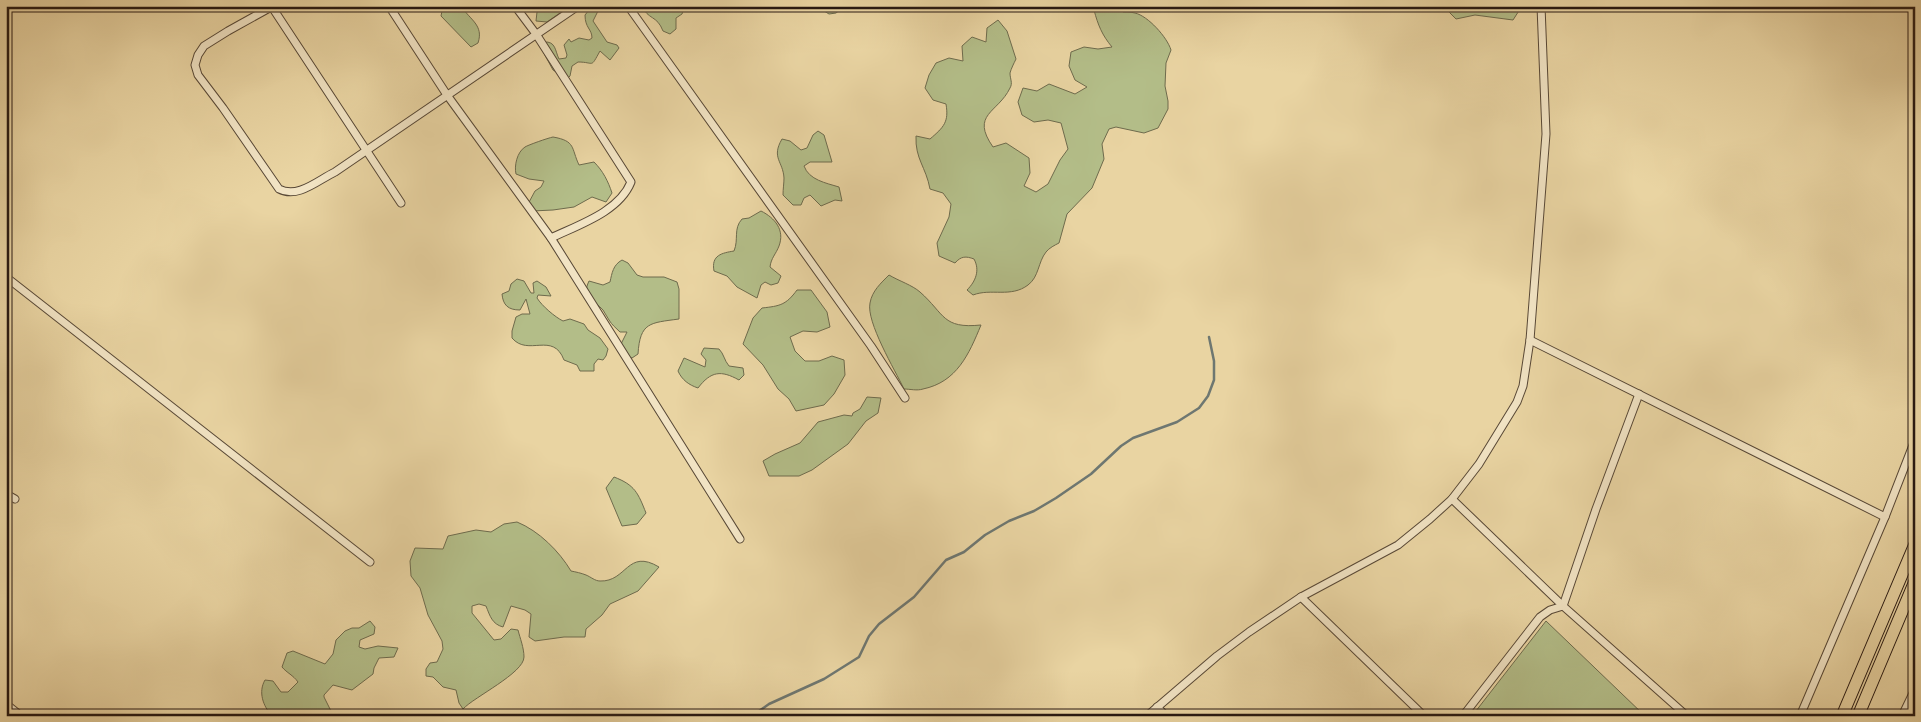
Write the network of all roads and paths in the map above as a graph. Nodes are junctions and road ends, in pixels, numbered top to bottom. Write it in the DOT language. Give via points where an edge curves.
graph roads {
  1 [pos="389,6"];
  2 [pos="515,6"];
  3 [pos="578,6"];
  4 [pos="628,6"];
  5 [pos="1541,6"];
  6 [pos="272,7"];
  7 [pos="536,34"];
  8 [pos="448,95"];
  9 [pos="366,150"];
  10 [pos="401,203"];
  11 [pos="551,238"];
  12 [pos="6,277"];
  13 [pos="1530,340"];
  14 [pos="1639,394"];
  15 [pos="904,398"];
  16 [pos="1915,440"];
  17 [pos="6,494"];
  18 [pos="15,499"];
  19 [pos="1452,499"];
  20 [pos="1885,517"];
  21 [pos="740,539"];
  22 [pos="1915,544"];
  23 [pos="370,562"];
  24 [pos="1915,580"];
  25 [pos="1301,597"];
  26 [pos="1563,606"];
  27 [pos="1915,689"];
  28 [pos="6,704"];
  29 [pos="1157,707"];
  30 [pos="21,716"];
  31 [pos="1148,716"];
  32 [pos="1166,716"];
  33 [pos="1424,716"];
  34 [pos="1463,716"];
  35 [pos="1687,716"];
  36 [pos="1800,716"];
  37 [pos="1842,716"];
  38 [pos="1858,716"];
  39 [pos="1902,716"];
  1 -- 8 [label="street"];
  2 -- 7 [label="street"];
  3 -- 7 [label="street"];
  4 -- 15 [label="street" via="871,346"];
  5 -- 13 [label="street" via="1546,134"];
  6 -- 9 [label="street"];
  6 -- 9 [label="street" via="204,46 198,55 198,75 284,192 297,192 335,172"];
  7 -- 8 [label="street"];
  7 -- 11 [label="street" via="631,182 627,192 600,213"];
  8 -- 9 [label="street"];
  8 -- 11 [label="street"];
  9 -- 10 [label="street"];
  11 -- 21 [label="street"];
  12 -- 23 [label="street"];
  13 -- 14 [label="street"];
  13 -- 19 [label="street" via="1525,377 1517,402 1479,464"];
  14 -- 20 [label="street"];
  14 -- 26 [label="street"];
  16 -- 20 [label="street"];
  17 -- 18 [label="street"];
  19 -- 25 [label="street" via="1398,545"];
  19 -- 26 [label="street"];
  20 -- 36 [label="street"];
  22 -- 37 [label="highway"];
  24 -- 38 [label="highway"];
  25 -- 29 [label="street" via="1217,656"];
  25 -- 33 [label="street"];
  26 -- 34 [label="street" via="1540,617"];
  26 -- 35 [label="street"];
  27 -- 39 [label="street"];
  28 -- 30 [label="street"];
  29 -- 31 [label="street"];
  29 -- 32 [label="street"];
}
